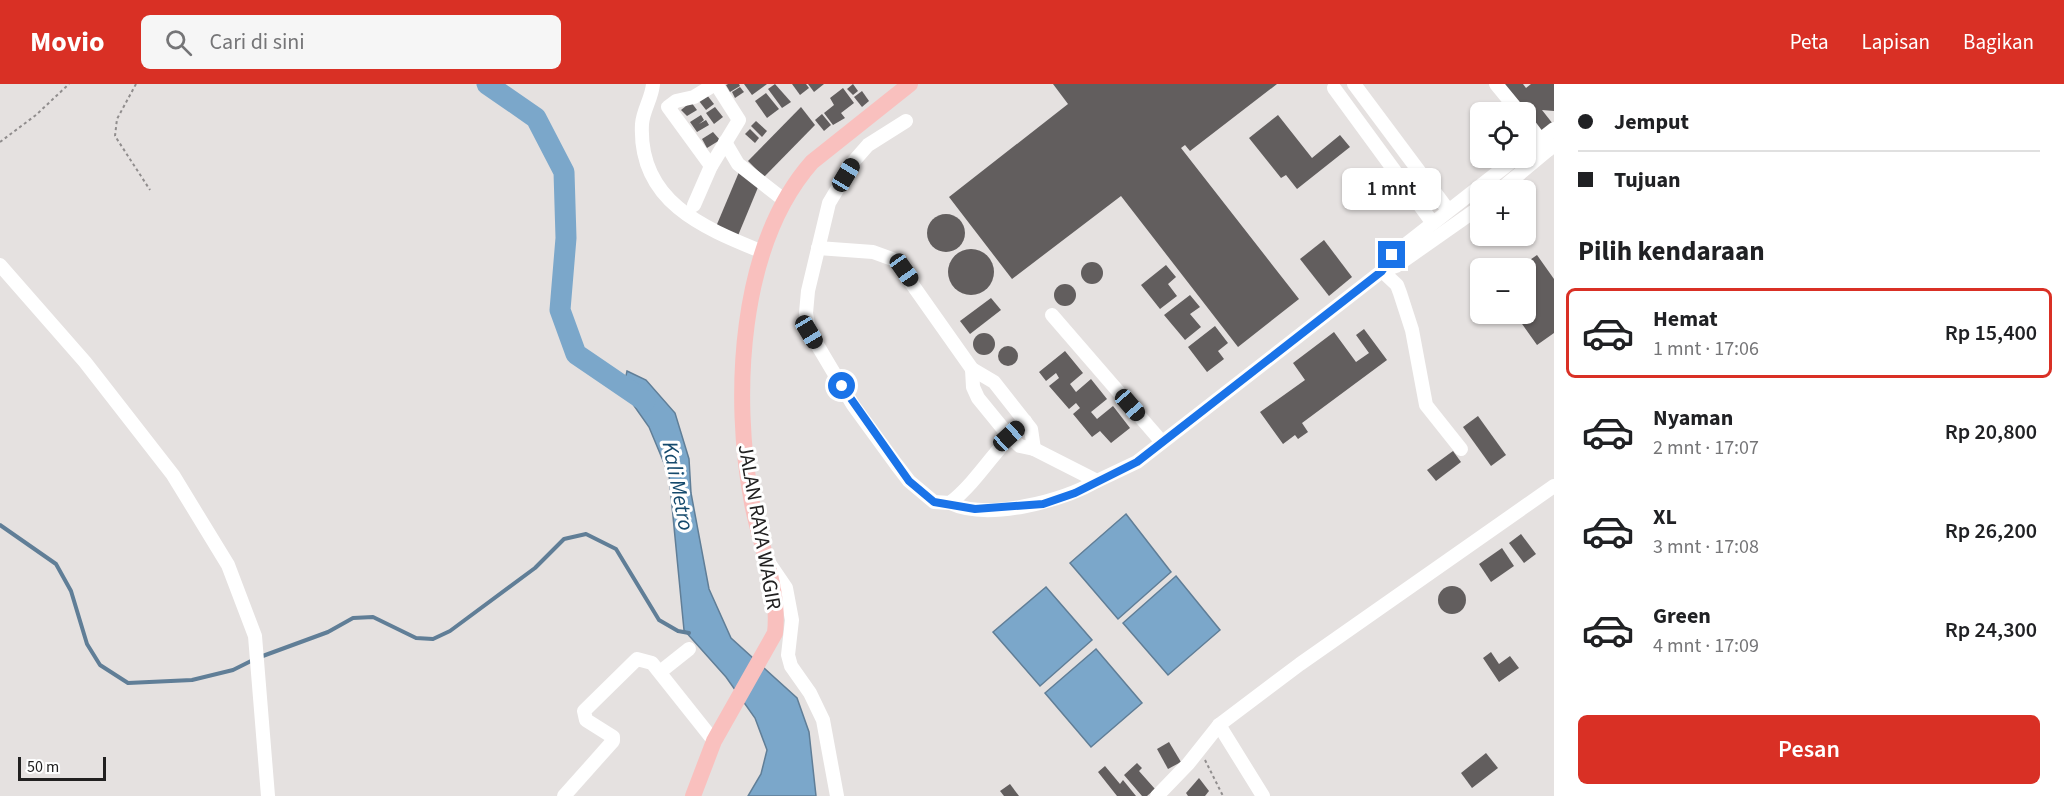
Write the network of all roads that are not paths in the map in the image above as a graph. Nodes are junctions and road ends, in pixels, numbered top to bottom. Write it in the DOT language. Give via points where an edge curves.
graph roads {
  1 [pos="653,84"];
  2 [pos="716,84"];
  3 [pos="910,84"];
  4 [pos="1354,84"];
  5 [pos="1496,84"];
  6 [pos="1334,88"];
  7 [pos="1511,102"];
  8 [pos="906,121"];
  9 [pos="1554,129"];
  10 [pos="1536,132"];
  11 [pos="725,142"];
  12 [pos="1547,145"];
  13 [pos="713,161"];
  14 [pos="738,164"];
  15 [pos="1503,168"];
  16 [pos="1510,180"];
  17 [pos="784,200"];
  18 [pos="694,205"];
  19 [pos="1448,210"];
  20 [pos="1470,214"];
  21 [pos="1432,222"];
  22 [pos="818,248"];
  23 [pos="763,252"];
  24 [pos="0,264"];
  25 [pos="1382,271"];
  26 [pos="1052,315"];
  27 [pos="972,369"];
  28 [pos="1025,421"];
  29 [pos="1009,436"];
  30 [pos="1161,441"];
  31 [pos="1034,448"];
  32 [pos="1461,449"];
  33 [pos="1097,481"];
  34 [pos="1554,486"];
  35 [pos="950,503"];
  36 [pos="765,556"];
  37 [pos="689,649"];
  38 [pos="660,672"];
  39 [pos="1219,725"];
  40 [pos="714,741"];
  41 [pos="268,796"];
  42 [pos="564,796"];
  43 [pos="693,796"];
  44 [pos="837,796"];
  45 [pos="1157,796"];
  46 [pos="1263,796"];
  1 -- 23 [label="street" via="642,124 650,168 658,184 691,219"];
  2 -- 11 [label="street" via="739,120"];
  2 -- 13 [label="street" via="668,107"];
  3 -- 17 [label="main road, JALAN RAYA WAGIR" via="812,162"];
  4 -- 19 [label="street"];
  5 -- 7 [label="street"];
  6 -- 21 [label="street"];
  8 -- 22 [label="street" via="868,145 854,161 829,203"];
  9 -- 12 [label="street"];
  10 -- 12 [label="street"];
  11 -- 13 [label="street"];
  11 -- 14 [label="street"];
  12 -- 16 [label="street"];
  13 -- 14 [label="street"];
  13 -- 18 [label="street"];
  14 -- 17 [label="street"];
  15 -- 19 [label="street"];
  17 -- 23 [label="main road, JALAN RAYA WAGIR"];
  19 -- 21 [label="street"];
  20 -- 25 [label="street" via="1396,266"];
  21 -- 25 [label="street" via="1392,255"];
  22 -- 27 [label="street" via="883,254 895,260"];
  22 -- 35 [label="street" via="808,291 809,332 853,405 909,481 934,502"];
  23 -- 36 [label="main road, JALAN RAYA WAGIR" via="745,340 744,438 752,504"];
  24 -- 41 [label="street" via="85,362 173,475 228,565 255,636"];
  25 -- 30 [label="street"];
  25 -- 32 [label="street" via="1400,293 1426,405"];
  26 -- 30 [label="street"];
  27 -- 28 [label="street" via="994,382"];
  27 -- 29 [label="street" via="978,398"];
  28 -- 29 [label="street"];
  28 -- 31 [label="street" via="1031,429"];
  29 -- 31 [label="street" via="1020,446"];
  29 -- 35 [label="street" via="964,492"];
  30 -- 33 [label="street" via="1137,462"];
  31 -- 33 [label="street"];
  33 -- 35 [label="street" via="1043,504 975,509"];
  34 -- 39 [label="street"];
  36 -- 40 [label="main road, JALAN RAYA WAGIR" via="777,614 776,633"];
  36 -- 44 [label="street" via="786,588 792,620 788,655 823,720"];
  37 -- 38 [label="street"];
  38 -- 40 [label="street"];
  38 -- 42 [label="street" via="646,660 637,659 586,708 586,720 613,736 614,741"];
  39 -- 45 [label="street"];
  39 -- 46 [label="street"];
  40 -- 43 [label="main road, JALAN RAYA WAGIR"];
}
